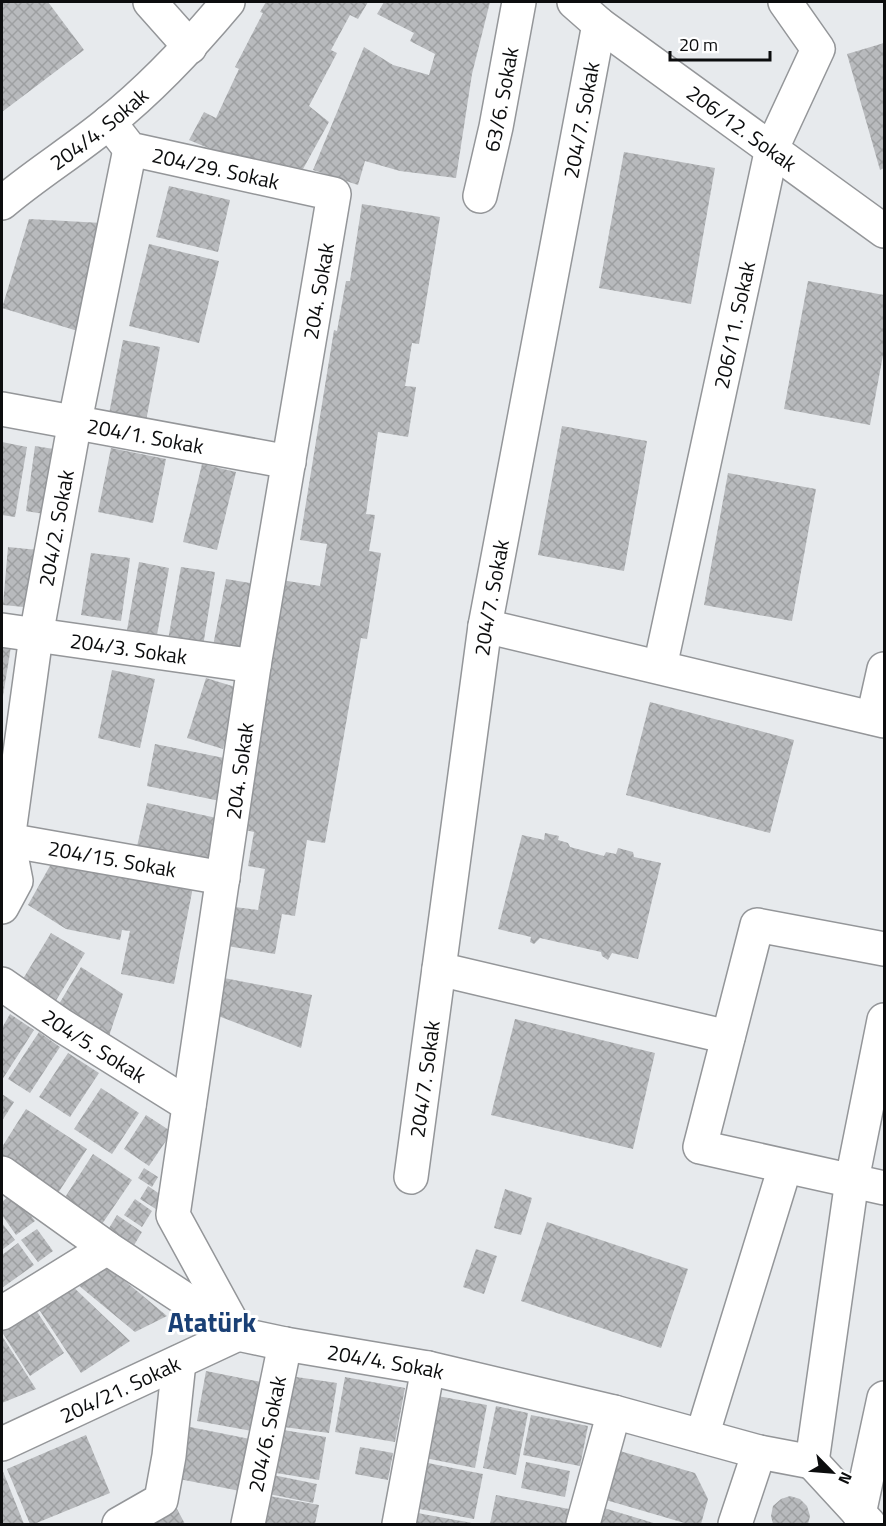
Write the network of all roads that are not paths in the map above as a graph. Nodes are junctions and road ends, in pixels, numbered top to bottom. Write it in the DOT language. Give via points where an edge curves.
graph roads {
  1 [pos="150,2"];
  2 [pos="228,2"];
  3 [pos="519,2"];
  4 [pos="574,2"];
  5 [pos="785,2"];
  6 [pos="599,24"];
  7 [pos="190,47"];
  8 [pos="109,122"];
  9 [pos="772,148"];
  10 [pos="130,149"];
  11 [pos="334,194"];
  12 [pos="480,196"];
  13 [pos="2,203"];
  14 [pos="885,231"];
  15 [pos="2,409"];
  16 [pos="75,422"];
  17 [pos="289,462"];
  18 [pos="485,626"];
  19 [pos="2,630"];
  20 [pos="36,636"];
  21 [pos="254,666"];
  22 [pos="660,667"];
  23 [pos="885,669"];
  24 [pos="879,719"];
  25 [pos="5,839"];
  26 [pos="223,878"];
  27 [pos="2,907"];
  28 [pos="885,949"];
  29 [pos="439,969"];
  30 [pos="2,984"];
  31 [pos="885,1020"];
  32 [pos="728,1037"];
  33 [pos="189,1105"];
  34 [pos="785,1167"];
  35 [pos="2,1173"];
  36 [pos="411,1177"];
  37 [pos="852,1180"];
  38 [pos="885,1188"];
  39 [pos="107,1248"];
  40 [pos="2,1313"];
  41 [pos="238,1334"];
  42 [pos="285,1344"];
  43 [pos="179,1362"];
  44 [pos="428,1368"];
  45 [pos="885,1398"];
  46 [pos="615,1413"];
  47 [pos="702,1436"];
  48 [pos="2,1444"];
  49 [pos="759,1452"];
  50 [pos="812,1462"];
  51 [pos="864,1519"];
  52 [pos="119,1524"];
  53 [pos="248,1524"];
  54 [pos="399,1524"];
  55 [pos="583,1524"];
  56 [pos="735,1524"];
  1 -- 7 [label="street"];
  2 -- 7 [label="street, 204/4. Sokak"];
  3 -- 12 [label="street, 63/6. Sokak"];
  4 -- 6 [label="street, 206/12. Sokak"];
  5 -- 9 [label="street, 206/11. Sokak" via="818,49"];
  6 -- 9 [label="street, 206/12. Sokak"];
  6 -- 18 [label="street, 204/7. Sokak"];
  7 -- 8 [label="street, 204/4. Sokak"];
  8 -- 10 [label="street, 204/29. Sokak"];
  8 -- 13 [label="street, 204/4. Sokak"];
  9 -- 14 [label="street, 206/12. Sokak"];
  9 -- 22 [label="street, 206/11. Sokak"];
  10 -- 11 [label="street, 204/29. Sokak"];
  10 -- 16 [label="street, 204/2. Sokak"];
  11 -- 17 [label="street, 204. Sokak"];
  15 -- 16 [label="street, 204/1. Sokak"];
  16 -- 17 [label="street, 204/1. Sokak"];
  16 -- 20 [label="street, 204/2. Sokak"];
  17 -- 21 [label="street, 204. Sokak"];
  18 -- 22 [label="street"];
  18 -- 29 [label="street, 204/7. Sokak"];
  19 -- 20 [label="street, 204/3. Sokak"];
  20 -- 21 [label="street, 204/3. Sokak"];
  20 -- 25 [label="street, 204/2. Sokak"];
  21 -- 26 [label="street, 204. Sokak"];
  22 -- 24 [label="street"];
  23 -- 24 [label="street"];
  25 -- 26 [label="street, 204/15. Sokak"];
  25 -- 27 [label="street, 204/2. Sokak" via="15,881"];
  26 -- 33 [label="street, 204. Sokak"];
  28 -- 32 [label="street" via="757,925"];
  29 -- 32 [label="street"];
  29 -- 36 [label="street, 204/7. Sokak"];
  30 -- 33 [label="street, 204/5. Sokak"];
  31 -- 37 [label="street"];
  32 -- 34 [label="street" via="700,1147"];
  33 -- 41 [label="street, 204. Sokak" via="172,1215"];
  34 -- 37 [label="street"];
  34 -- 47 [label="street"];
  35 -- 39 [label="street, 204/4. Sokak"];
  37 -- 38 [label="street"];
  37 -- 50 [label="street"];
  39 -- 40 [label="street"];
  39 -- 41 [label="street, 204/4. Sokak"];
  41 -- 42 [label="street, 204/4. Sokak"];
  41 -- 43 [label="street, 204/21. Sokak"];
  42 -- 44 [label="street, 204/4. Sokak"];
  42 -- 53 [label="street, 204/6. Sokak"];
  43 -- 48 [label="street, 204/21. Sokak"];
  43 -- 52 [label="street" via="161,1500"];
  44 -- 46 [label="street, 204/4. Sokak"];
  44 -- 54 [label="street"];
  45 -- 51 [label="street"];
  46 -- 47 [label="street, 204/4. Sokak"];
  46 -- 55 [label="street"];
  47 -- 49 [label="street, 204/4. Sokak"];
  49 -- 50 [label="street, 204/4. Sokak"];
  49 -- 56 [label="street"];
  50 -- 51 [label="street"];
}
